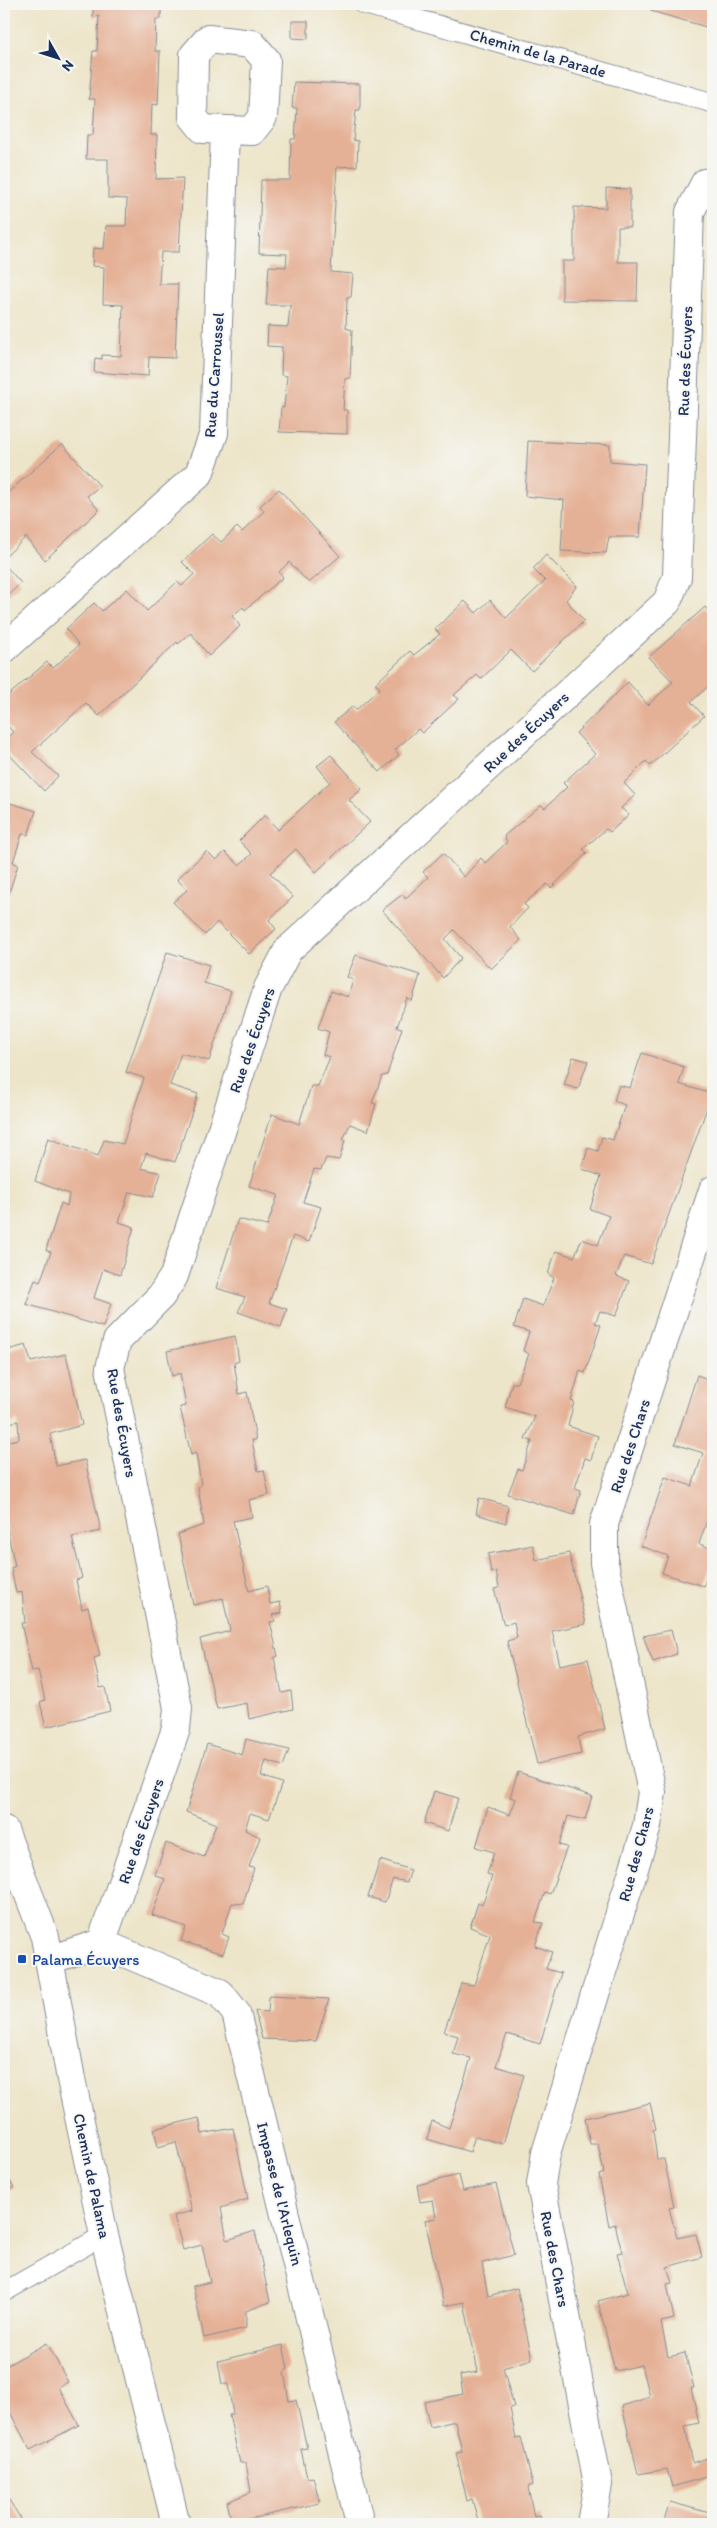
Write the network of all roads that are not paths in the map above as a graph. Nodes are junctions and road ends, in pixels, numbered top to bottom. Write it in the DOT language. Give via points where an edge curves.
graph roads {
  1 [pos="363,4"];
  2 [pos="713,103"];
  3 [pos="225,131"];
  4 [pos="713,182"];
  5 [pos="4,649"];
  6 [pos="713,1190"];
  7 [pos="4,1830"];
  8 [pos="102,1943"];
  9 [pos="49,1960"];
  10 [pos="104,2235"];
  11 [pos="4,2292"];
  12 [pos="176,2524"];
  13 [pos="360,2524"];
  14 [pos="592,2524"];
  1 -- 2 [label="lane, Chemin de la Parade"];
  3 -- 5 [label="street, Rue du Carroussel" via="214,433 199,474"];
  4 -- 8 [label="street, Rue des Écuyers" via="706,183 690,212 677,577 667,602 288,950 268,988 174,1276 162,1296 117,1341 110,1368 178,1708 176,1729"];
  6 -- 14 [label="street, Rue des Chars" via="604,1524 604,1564 652,1792 647,1826 546,2153 541,2184 598,2484"];
  7 -- 9 [label="street, Chemin de Palama" via="45,1937"];
  8 -- 9 [label="street"];
  8 -- 13 [label="street, Impasse de l'Arlequin" via="220,1993 236,2013"];
  9 -- 10 [label="street, Chemin de Palama"];
  10 -- 11 [label="lane"];
  10 -- 12 [label="street, Chemin de Palama"];
}
